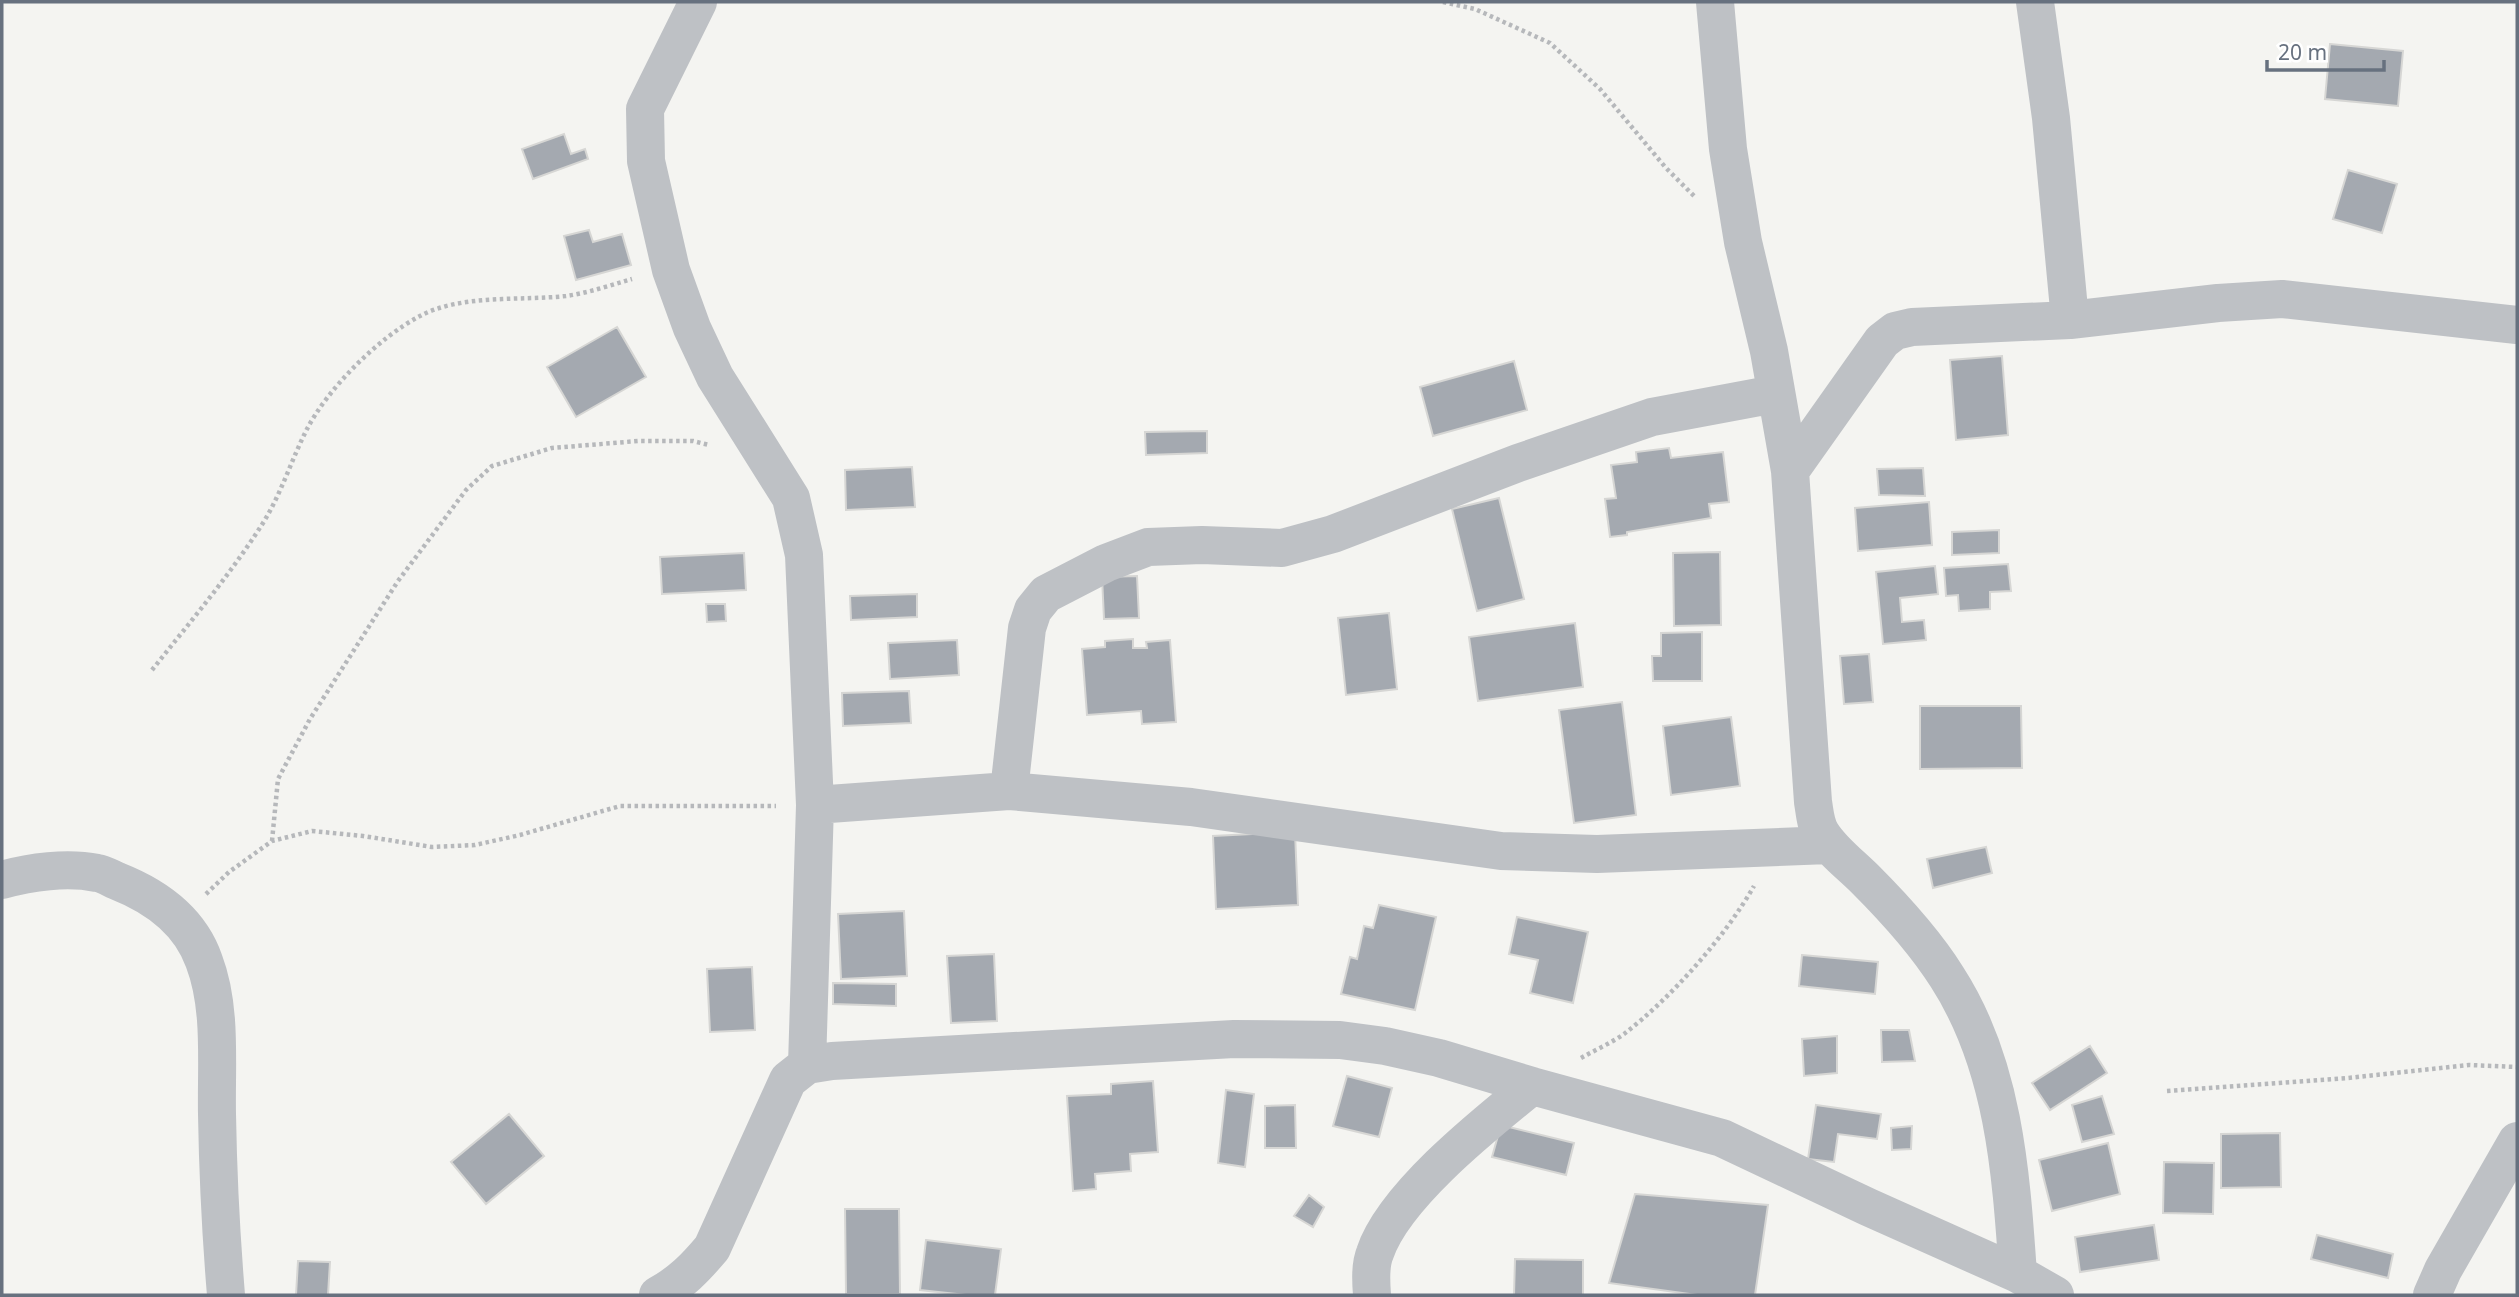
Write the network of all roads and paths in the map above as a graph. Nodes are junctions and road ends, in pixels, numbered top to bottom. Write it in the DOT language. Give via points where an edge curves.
graph roads {
  1 [pos="698,2"];
  2 [pos="1443,2"];
  3 [pos="1715,2"];
  4 [pos="2035,2"];
  5 [pos="1695,196"];
  6 [pos="671,270"];
  7 [pos="2070,320"];
  8 [pos="2517,325"];
  9 [pos="1775,394"];
  10 [pos="765,455"];
  11 [pos="1790,471"];
  12 [pos="152,670"];
  13 [pos="1009,791"];
  14 [pos="815,806"];
  15 [pos="272,841"];
  16 [pos="1829,845"];
  17 [pos="1775,849"];
  18 [pos="2,880"];
  19 [pos="179,921"];
  20 [pos="807,1065"];
  21 [pos="2517,1067"];
  22 [pos="1532,1086"];
  23 [pos="2166,1091"];
  24 [pos="2517,1141"];
  25 [pos="2042,1289"];
  26 [pos="226,1295"];
  27 [pos="659,1295"];
  28 [pos="1372,1295"];
  29 [pos="2432,1295"];
  1 -- 6 [label="street" via="645,109 646,161"];
  2 -- 5 [label="path" via="1475,9 1550,43 1600,89 1665,168"];
  3 -- 9 [label="street" via="1728,149"];
  4 -- 7 [label="street"];
  6 -- 10 [label="street" via="715,377"];
  6 -- 12 [label="path" via="567,296 441,308 420,316 370,352 338,383 307,429 266,518 246,549"];
  7 -- 8 [label="street" via="2282,299"];
  7 -- 11 [label="street" via="1895,331 1882,341"];
  9 -- 11 [label="street"];
  9 -- 13 [label="street" via="1652,417 1333,534 1282,548 1148,547 1046,594 1033,610 1027,628"];
  10 -- 14 [label="street" via="791,498 804,555"];
  10 -- 15 [label="path" via="693,442 638,441 552,448 492,466 466,490 398,581 310,719 278,779"];
  11 -- 16 [label="street" via="1813,802 1817,825"];
  13 -- 14 [label="street"];
  13 -- 17 [label="street" via="1191,807 1501,851 1584,854"];
  14 -- 15 [label="path" via="620,806 475,845 432,847 313,831"];
  14 -- 20 [label="street"];
  15 -- 19 [label="path" via="229,872"];
  16 -- 17 [label="street"];
  16 -- 25 [label="street" via="1926,948 1971,1022 1989,1064 2012,1197"];
  17 -- 22 [label="path" via="1749,893 1676,987 1623,1035"];
  18 -- 19 [label="street" via="66,871 98,873 138,889"];
  19 -- 26 [label="street" via="205,961 212,990"];
  20 -- 22 [label="street" via="1295,1038 1385,1046"];
  20 -- 27 [label="street" via="789,1080 712,1248 695,1270"];
  21 -- 23 [label="path" via="2469,1065"];
  22 -- 25 [label="street" via="1722,1138"];
  22 -- 28 [label="street" via="1470,1136 1385,1230 1374,1255"];
  24 -- 29 [label="street"];
}
